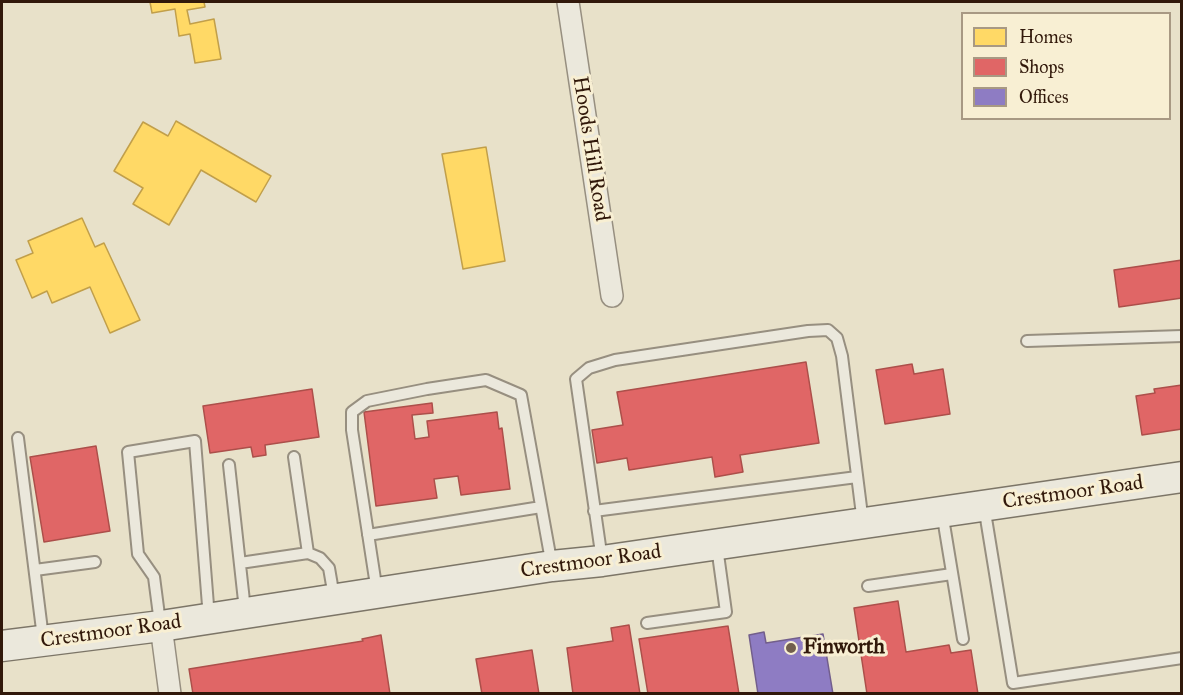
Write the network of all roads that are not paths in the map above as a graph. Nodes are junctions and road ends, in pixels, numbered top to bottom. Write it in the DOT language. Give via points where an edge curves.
graph roads {
  1 [pos="568,2"];
  2 [pos="612,296"];
  3 [pos="1182,336"];
  4 [pos="1027,340"];
  5 [pos="18,438"];
  6 [pos="294,457"];
  7 [pos="229,465"];
  8 [pos="857,477"];
  9 [pos="1182,477"];
  10 [pos="984,506"];
  11 [pos="541,507"];
  12 [pos="594,511"];
  13 [pos="942,512"];
  14 [pos="863,523"];
  15 [pos="368,535"];
  16 [pos="716,544"];
  17 [pos="308,553"];
  18 [pos="602,561"];
  19 [pos="95,562"];
  20 [pos="240,563"];
  21 [pos="552,566"];
  22 [pos="35,570"];
  23 [pos="952,574"];
  24 [pos="868,586"];
  25 [pos="377,594"];
  26 [pos="334,600"];
  27 [pos="245,613"];
  28 [pos="209,619"];
  29 [pos="647,623"];
  30 [pos="161,626"];
  31 [pos="963,639"];
  32 [pos="44,641"];
  33 [pos="2,645"];
  34 [pos="1182,658"];
  35 [pos="170,693"];
  1 -- 2 [label="street, Hoods Hill Road"];
  3 -- 4 [label="lane"];
  5 -- 22 [label="lane"];
  6 -- 17 [label="lane"];
  7 -- 20 [label="lane"];
  8 -- 12 [label="lane"];
  8 -- 12 [label="lane" via="837,338 828,330 808,331 615,360 582,373 576,379"];
  8 -- 14 [label="lane"];
  9 -- 10 [label="street, Crestmoor Road"];
  10 -- 13 [label="street, Crestmoor Road"];
  10 -- 34 [label="lane" via="1013,683"];
  11 -- 15 [label="lane"];
  11 -- 15 [label="lane" via="521,395 486,380 427,388 367,401 352,412"];
  11 -- 21 [label="lane"];
  12 -- 18 [label="lane"];
  13 -- 14 [label="street, Crestmoor Road"];
  13 -- 23 [label="lane"];
  14 -- 16 [label="street, Crestmoor Road"];
  15 -- 25 [label="lane"];
  16 -- 18 [label="street, Crestmoor Road"];
  16 -- 29 [label="lane" via="726,612"];
  17 -- 20 [label="lane"];
  17 -- 26 [label="lane" via="329,568"];
  18 -- 21 [label="street, Crestmoor Road"];
  19 -- 22 [label="lane"];
  20 -- 27 [label="lane"];
  21 -- 25 [label="street, Crestmoor Road"];
  22 -- 32 [label="lane"];
  23 -- 24 [label="lane"];
  23 -- 31 [label="lane"];
  25 -- 26 [label="street, Crestmoor Road"];
  26 -- 27 [label="street, Crestmoor Road"];
  27 -- 28 [label="street, Crestmoor Road"];
  28 -- 30 [label="street, Crestmoor Road"];
  28 -- 30 [label="lane" via="195,441 128,452 138,554 154,578"];
  30 -- 32 [label="street, Crestmoor Road"];
  30 -- 35 [label="street"];
  32 -- 33 [label="street, Crestmoor Road"];
}
